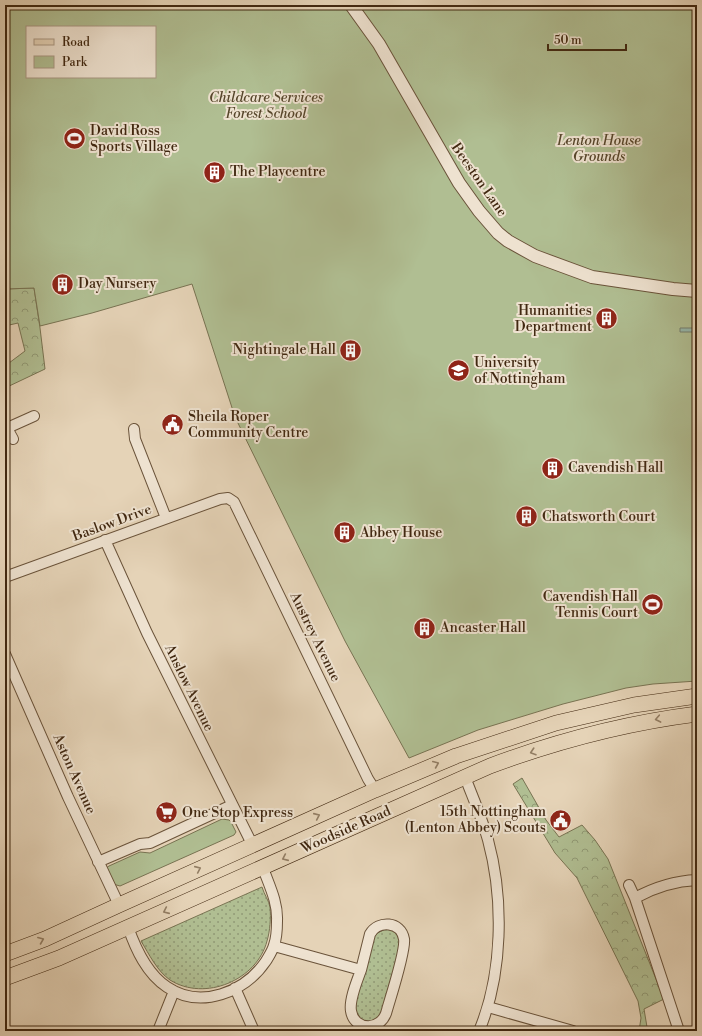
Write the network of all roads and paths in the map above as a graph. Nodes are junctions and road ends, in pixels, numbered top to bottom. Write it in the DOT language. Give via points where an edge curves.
graph roads {
  1 [pos="351,5"];
  2 [pos="697,291"];
  3 [pos="34,416"];
  4 [pos="6,429"];
  5 [pos="134,429"];
  6 [pos="13,439"];
  7 [pos="228,498"];
  8 [pos="166,518"];
  9 [pos="105,540"];
  10 [pos="5,577"];
  11 [pos="5,654"];
  12 [pos="697,696"];
  13 [pos="697,714"];
  14 [pos="456,756"];
  15 [pos="465,777"];
  16 [pos="375,790"];
  17 [pos="232,805"];
  18 [pos="252,846"];
  19 [pos="98,862"];
  20 [pos="263,868"];
  21 [pos="697,880"];
  22 [pos="629,885"];
  23 [pos="635,898"];
  24 [pos="118,905"];
  25 [pos="128,927"];
  26 [pos="274,946"];
  27 [pos="5,954"];
  28 [pos="361,970"];
  29 [pos="5,978"];
  30 [pos="235,988"];
  31 [pos="174,991"];
  32 [pos="488,1007"];
  33 [pos="158,1031"];
  34 [pos="254,1031"];
  35 [pos="480,1031"];
  36 [pos="573,1031"];
  37 [pos="680,1031"];
  1 -- 2 [label="street, Beeston Lane" via="379,44 456,178 498,233 535,256 592,277 673,290"];
  3 -- 4 [label="street"];
  4 -- 6 [label="street"];
  5 -- 8 [label="street" via="135,439"];
  7 -- 8 [label="street, Baslow Drive"];
  7 -- 16 [label="street, Austrey Avenue" via="234,502"];
  8 -- 9 [label="street, Baslow Drive"];
  9 -- 10 [label="street, Baslow Drive"];
  9 -- 17 [label="street, Anslow Avenue" via="147,633"];
  11 -- 19 [label="street, Aston Avenue"];
  12 -- 14 [label="main road, Woodside Road" via="634,705 556,723"];
  13 -- 15 [label="main road, Woodside Road, one-way" via="665,718 562,742"];
  14 -- 15 [label="main road"];
  16 -- 14 [label="main road, Woodside Road, one-way"];
  15 -- 20 [label="main road, Woodside Road, one-way"];
  15 -- 32 [label="street" via="488,838 498,900 499,933"];
  18 -- 16 [label="main road, Woodside Road, one-way"];
  17 -- 18 [label="street, Anslow Avenue"];
  17 -- 19 [label="street" via="150,843 140,844"];
  18 -- 20 [label="main road"];
  24 -- 18 [label="main road, Woodside Road, one-way"];
  19 -- 24 [label="street, Aston Avenue"];
  20 -- 25 [label="main road, Woodside Road, one-way"];
  20 -- 26 [label="street" via="276,905 278,922"];
  21 -- 23 [label="street" via="668,884"];
  22 -- 23 [label="street"];
  23 -- 37 [label="street"];
  27 -- 24 [label="main road, Woodside Road, one-way"];
  25 -- 29 [label="main road, Woodside Road" via="59,958"];
  25 -- 31 [label="street" via="142,961 156,977"];
  26 -- 28 [label="street"];
  26 -- 30 [label="street" via="260,969"];
  28 -- 28 [label="street" via="372,930 382,924 397,927 402,933 404,945 386,1015 374,1026 359,1024 354,1020 350,1009"];
  30 -- 31 [label="street" via="220,995 201,998"];
  30 -- 34 [label="street"];
  31 -- 33 [label="street"];
  32 -- 35 [label="street"];
  32 -- 36 [label="street"];
}
